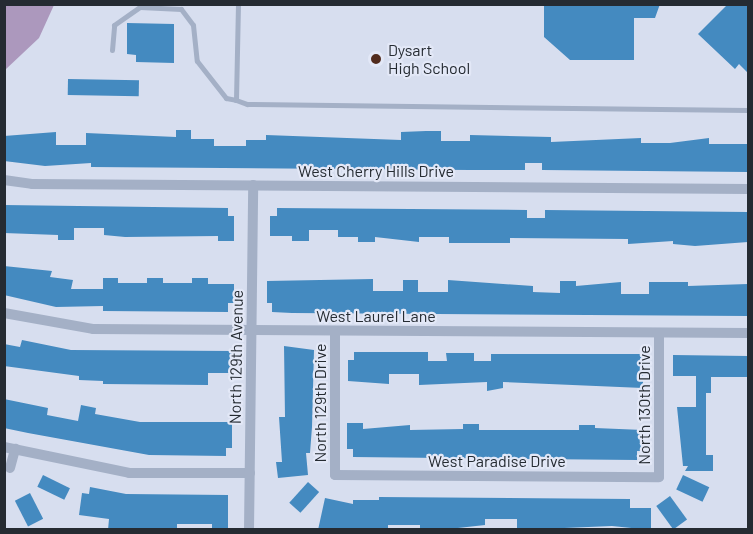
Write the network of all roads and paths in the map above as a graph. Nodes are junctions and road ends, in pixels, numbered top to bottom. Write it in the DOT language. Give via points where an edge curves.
graph roads {
  1 [pos="238,4"];
  2 [pos="112,50"];
  3 [pos="237,100"];
  4 [pos="748,110"];
  5 [pos="4,180"];
  6 [pos="253,185"];
  7 [pos="748,189"];
  8 [pos="4,313"];
  9 [pos="251,330"];
  10 [pos="335,330"];
  11 [pos="659,333"];
  12 [pos="748,333"];
  13 [pos="10,448"];
  14 [pos="10,468"];
  15 [pos="250,474"];
  16 [pos="334,475"];
  17 [pos="659,477"];
  18 [pos="249,530"];
  1 -- 3 [label="lane"];
  2 -- 3 [label="lane" via="114,25 140,7 181,9 193,25 197,61 226,98"];
  3 -- 4 [label="lane" via="247,104"];
  5 -- 6 [label="street, West Cherry Hills Drive" via="32,184"];
  6 -- 7 [label="street, West Cherry Hills Drive"];
  6 -- 9 [label="street, North 129th Avenue"];
  8 -- 9 [label="street, West Laurel Lane" via="73,328"];
  9 -- 10 [label="street, West Laurel Lane"];
  9 -- 15 [label="street, North 129th Avenue"];
  10 -- 11 [label="street, West Laurel Lane"];
  10 -- 16 [label="street, North 129th Drive"];
  11 -- 12 [label="street, West Laurel Lane"];
  11 -- 17 [label="street, North 130th Drive"];
  13 -- 14 [label="street"];
  13 -- 15 [label="street" via="129,473"];
  15 -- 18 [label="street, North 129th Avenue"];
  16 -- 17 [label="street, West Paradise Drive"];
}
